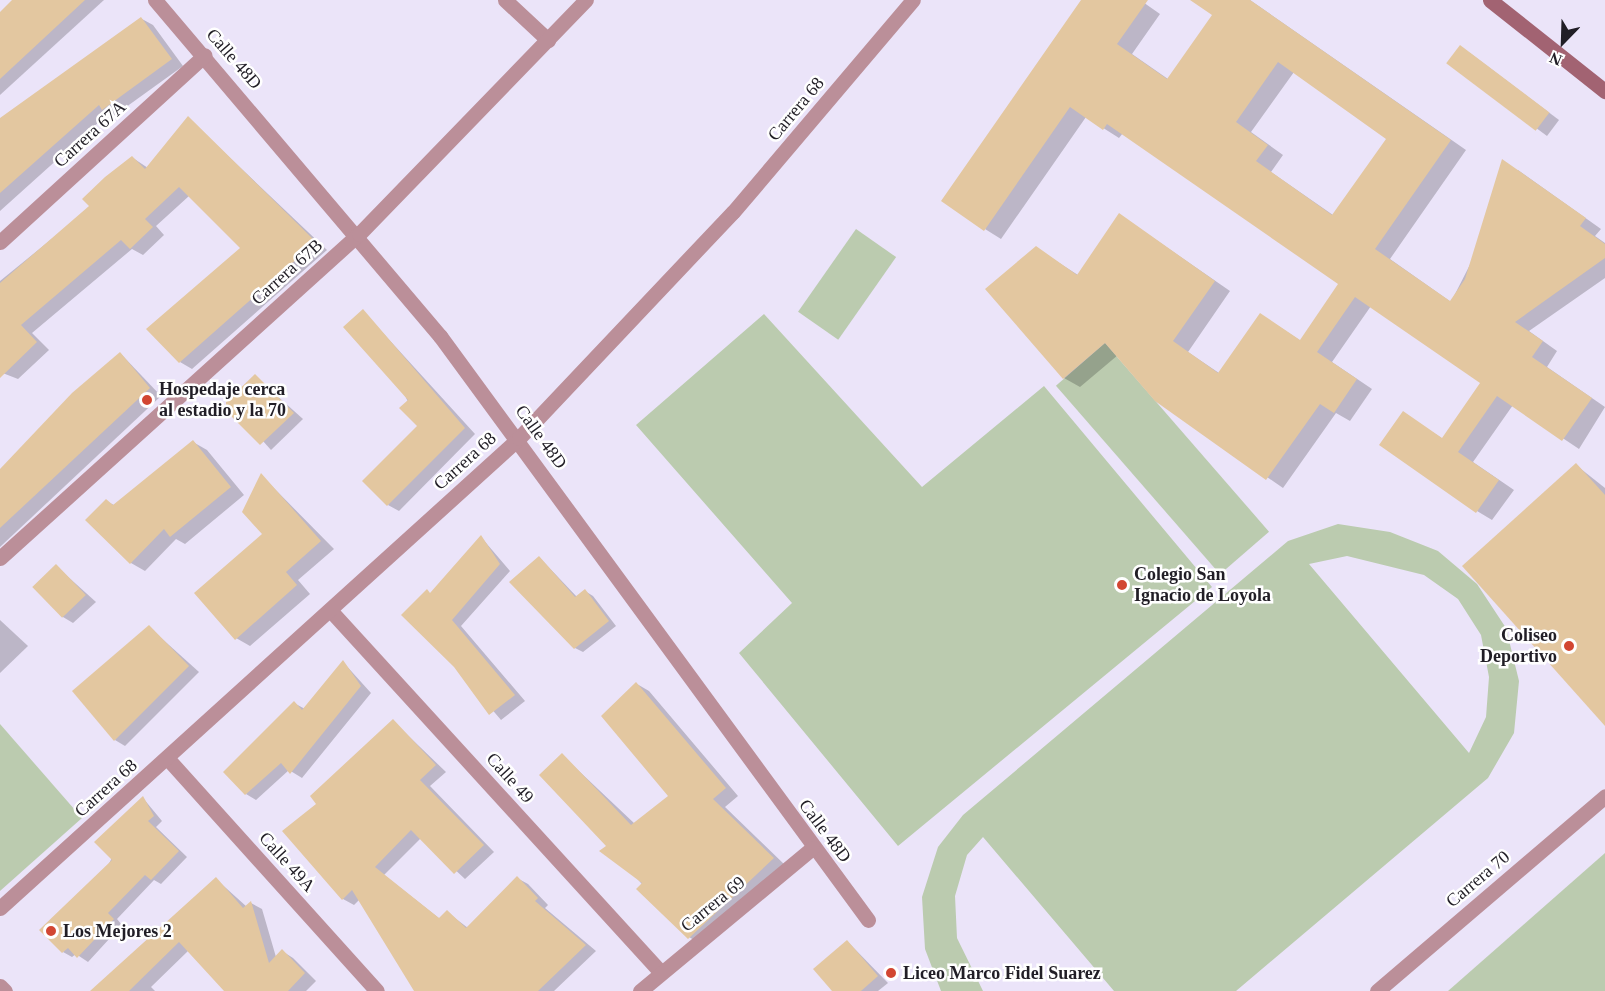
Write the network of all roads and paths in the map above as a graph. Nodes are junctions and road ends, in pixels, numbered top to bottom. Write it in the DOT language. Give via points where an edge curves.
graph roads {
  1 [pos="155,0"];
  2 [pos="505,0"];
  3 [pos="586,0"];
  4 [pos="913,0"];
  5 [pos="1490,0"];
  6 [pos="549,40"];
  7 [pos="205,55"];
  8 [pos="1605,91"];
  9 [pos="359,234"];
  10 [pos="0,242"];
  11 [pos="519,438"];
  12 [pos="0,558"];
  13 [pos="330,610"];
  14 [pos="168,759"];
  15 [pos="1605,796"];
  16 [pos="812,848"];
  17 [pos="0,908"];
  18 [pos="868,920"];
  19 [pos="660,971"];
  20 [pos="0,986"];
  21 [pos="4,991"];
  22 [pos="377,991"];
  23 [pos="640,991"];
  24 [pos="1377,991"];
  1 -- 7 [label="street, Calle 48D"];
  2 -- 6 [label="street"];
  3 -- 6 [label="street, Carrera 67B"];
  4 -- 11 [label="street, Carrera 68" via="733,212"];
  5 -- 8 [label="main road"];
  6 -- 9 [label="street, Carrera 67B"];
  7 -- 9 [label="street, Calle 48D"];
  7 -- 10 [label="street, Carrera 67A"];
  9 -- 11 [label="street, Calle 48D"];
  9 -- 12 [label="street, Carrera 67B"];
  11 -- 13 [label="street, Carrera 68"];
  11 -- 16 [label="street, Calle 48D"];
  13 -- 14 [label="street, Carrera 68"];
  13 -- 19 [label="street, Calle 49"];
  14 -- 17 [label="street, Carrera 68"];
  14 -- 22 [label="street, Calle 49A"];
  15 -- 24 [label="street, Carrera 70"];
  16 -- 18 [label="street, Calle 48D"];
  16 -- 19 [label="street, Carrera 69"];
  19 -- 23 [label="street, Carrera 69"];
  20 -- 21 [label="street"];
}
